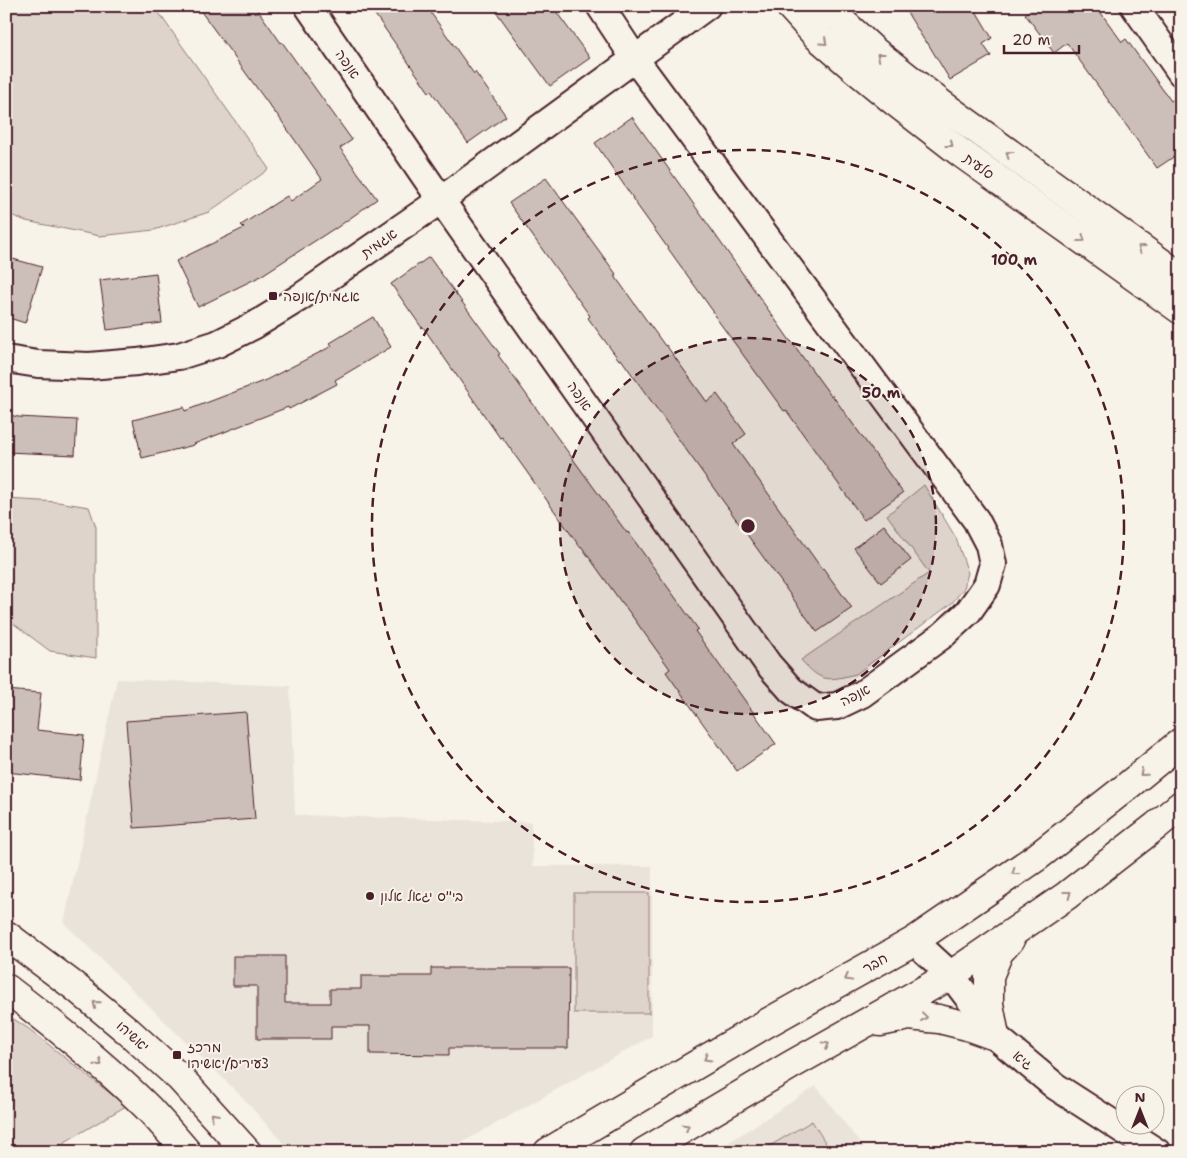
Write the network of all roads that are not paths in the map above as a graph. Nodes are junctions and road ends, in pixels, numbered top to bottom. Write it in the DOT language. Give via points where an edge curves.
graph roads {
  1 [pos="308,6"];
  2 [pos="600,6"];
  3 [pos="707,6"];
  4 [pos="790,6"];
  5 [pos="825,6"];
  6 [pos="1134,6"];
  7 [pos="635,59"];
  8 [pos="1181,73"];
  9 [pos="441,200"];
  10 [pos="1181,277"];
  11 [pos="1181,310"];
  12 [pos="6,359"];
  13 [pos="1181,742"];
  14 [pos="1181,805"];
  15 [pos="1024,925"];
  16 [pos="6,935"];
  17 [pos="914,941"];
  18 [pos="951,975"];
  19 [pos="6,988"];
  20 [pos="860,1027"];
  21 [pos="995,1036"];
  22 [pos="188,1152"];
  23 [pos="247,1152"];
  24 [pos="548,1152"];
  25 [pos="644,1152"];
  26 [pos="1157,1152"];
  1 -- 9 [label="street, אנפה"];
  2 -- 7 [label="street, אנפה"];
  3 -- 7 [label="street, אגמית"];
  4 -- 11 [label="street, סלעית, one-way" via="818,37 855,69 961,153"];
  10 -- 5 [label="street, סלעית, one-way" via="940,104"];
  6 -- 8 [label="street"];
  7 -- 9 [label="street, אגמית"];
  7 -- 9 [label="street, אנפה" via="976,520 989,545 993,564 987,585 968,612 943,635 862,694 838,706 816,708 791,690 768,664"];
  9 -- 12 [label="street, אגמית" via="299,298 255,326 217,344 178,356 89,366"];
  13 -- 17 [label="street, חבר, one-way" via="1037,857"];
  15 -- 14 [label="street, one-way"];
  15 -- 18 [label="street"];
  15 -- 21 [label="street" via="999,952 989,976 989,1004"];
  23 -- 16 [label="street, יאשיהו, one-way" via="180,1078 128,1030"];
  17 -- 18 [label="street, גיא"];
  17 -- 24 [label="street, חבר, one-way"];
  18 -- 20 [label="street"];
  18 -- 21 [label="street, גיא"];
  19 -- 22 [label="street, one-way" via="99,1063 149,1109"];
  20 -- 21 [label="street, one-way" via="909,1016 939,1019"];
  25 -- 20 [label="street, one-way"];
  21 -- 26 [label="street, גיא" via="1055,1086"];
}
